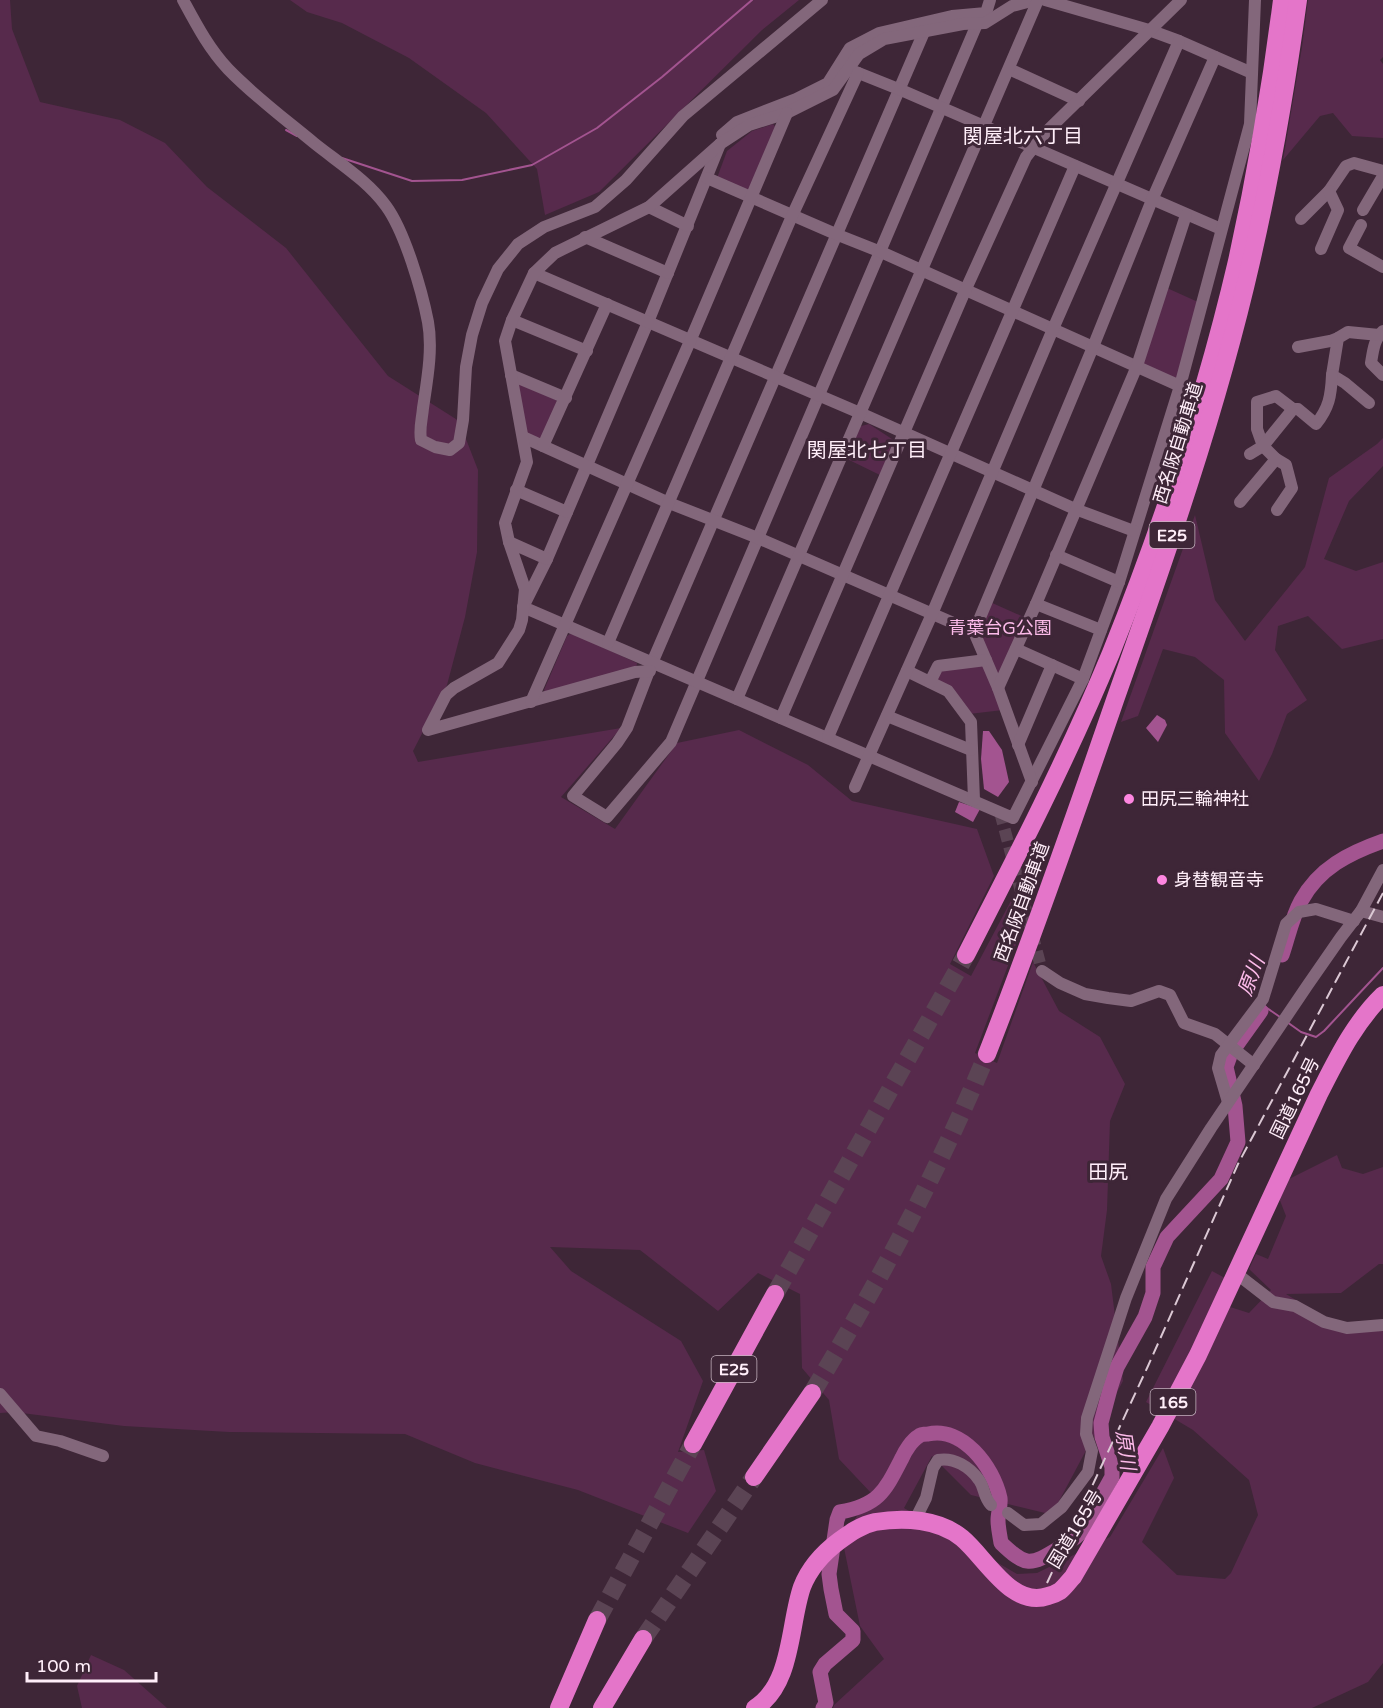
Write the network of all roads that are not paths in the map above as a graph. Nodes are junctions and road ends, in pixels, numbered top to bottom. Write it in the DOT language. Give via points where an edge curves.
graph roads {
  1 [pos="183,0"];
  2 [pos="822,0"];
  3 [pos="990,0"];
  4 [pos="1043,0"];
  5 [pos="1181,0"];
  6 [pos="1255,0"];
  7 [pos="1282,0"];
  8 [pos="1298,0"];
  9 [pos="977,24"];
  10 [pos="1149,30"];
  11 [pos="924,32"];
  12 [pos="1179,41"];
  13 [pos="1215,57"];
  14 [pos="1009,69"];
  15 [pos="852,71"];
  16 [pos="1252,73"];
  17 [pos="901,90"];
  18 [pos="1079,101"];
  19 [pos="942,108"];
  20 [pos="787,113"];
  21 [pos="984,127"];
  22 [pos="720,144"];
  23 [pos="1032,148"];
  24 [pos="687,165"];
  25 [pos="1075,166"];
  26 [pos="1383,171"];
  27 [pos="1383,176"];
  28 [pos="707,178"];
  29 [pos="1118,185"];
  30 [pos="1329,191"];
  31 [pos="750,198"];
  32 [pos="1152,200"];
  33 [pos="649,207"];
  34 [pos="1363,210"];
  35 [pos="1186,215"];
  36 [pos="792,216"];
  37 [pos="1301,219"];
  38 [pos="1361,225"];
  39 [pos="688,226"];
  40 [pos="1221,229"];
  41 [pos="838,235"];
  42 [pos="585,237"];
  43 [pos="1321,249"];
  44 [pos="881,252"];
  45 [pos="1382,264"];
  46 [pos="922,270"];
  47 [pos="534,273"];
  48 [pos="668,273"];
  49 [pos="965,291"];
  50 [pos="607,304"];
  51 [pos="1012,311"];
  52 [pos="512,320"];
  53 [pos="648,322"];
  54 [pos="1053,329"];
  55 [pos="1381,333"];
  56 [pos="1338,338"];
  57 [pos="691,339"];
  58 [pos="1094,347"];
  59 [pos="1298,347"];
  60 [pos="587,351"];
  61 [pos="732,358"];
  62 [pos="1137,366"];
  63 [pos="511,375"];
  64 [pos="1332,375"];
  65 [pos="1383,375"];
  66 [pos="776,377"];
  67 [pos="1180,386"];
  68 [pos="819,395"];
  69 [pos="566,398"];
  70 [pos="1369,403"];
  71 [pos="1293,409"];
  72 [pos="860,413"];
  73 [pos="904,433"];
  74 [pos="523,437"];
  75 [pos="543,446"];
  76 [pos="1263,446"];
  77 [pos="950,453"];
  78 [pos="1250,454"];
  79 [pos="1276,459"];
  80 [pos="587,465"];
  81 [pos="993,473"];
  82 [pos="626,484"];
  83 [pos="516,490"];
  84 [pos="1033,490"];
  85 [pos="1240,502"];
  86 [pos="669,503"];
  87 [pos="1075,509"];
  88 [pos="1277,510"];
  89 [pos="567,512"];
  90 [pos="713,521"];
  91 [pos="1134,531"];
  92 [pos="758,538"];
  93 [pos="509,543"];
  94 [pos="1056,555"];
  95 [pos="799,556"];
  96 [pos="547,559"];
  97 [pos="844,576"];
  98 [pos="1119,582"];
  99 [pos="888,595"];
  100 [pos="1036,604"];
  101 [pos="523,607"];
  102 [pos="932,614"];
  103 [pos="564,625"];
  104 [pos="1101,630"];
  105 [pos="974,632"];
  106 [pos="608,643"];
  107 [pos="1016,649"];
  108 [pos="986,660"];
  109 [pos="1052,665"];
  110 [pos="651,667"];
  111 [pos="907,671"];
  112 [pos="1083,679"];
  113 [pos="696,681"];
  114 [pos="930,682"];
  115 [pos="998,688"];
  116 [pos="737,699"];
  117 [pos="531,702"];
  118 [pos="887,716"];
  119 [pos="781,718"];
  120 [pos="828,737"];
  121 [pos="1018,745"];
  122 [pos="971,750"];
  123 [pos="870,756"];
  124 [pos="1032,782"];
  125 [pos="855,787"];
  126 [pos="974,800"];
  127 [pos="1383,870"];
  128 [pos="1358,916"];
  129 [pos="1383,917"];
  130 [pos="966,955"];
  131 [pos="1042,971"];
  132 [pos="1383,995"];
  133 [pos="1229,1044"];
  134 [pos="987,1054"];
  135 [pos="1254,1065"];
  136 [pos="1228,1102"];
  137 [pos="1237,1274"];
  138 [pos="775,1294"];
  139 [pos="1383,1325"];
  140 [pos="812,1393"];
  141 [pos="0,1394"];
  142 [pos="693,1444"];
  143 [pos="103,1456"];
  144 [pos="754,1477"];
  145 [pos="991,1505"];
  146 [pos="1008,1513"];
  147 [pos="915,1520"];
  148 [pos="597,1620"];
  149 [pos="643,1639"];
  150 [pos="559,1708"];
  151 [pos="602,1708"];
  152 [pos="755,1708"];
  1 -- 2 [label="street" via="202,35 227,68 368,186 386,207 413,270 428,323 430,350 419,428 421,440 450,450 459,443 466,367 482,303 498,269 518,244 544,227 595,207 626,180 683,116"];
  3 -- 24 [label="street" via="986,13 952,16 879,33 850,48 828,83 737,122"];
  4 -- 9 [label="street" via="1012,6"];
  4 -- 10 [label="street"];
  4 -- 14 [label="street"];
  5 -- 10 [label="street"];
  6 -- 16 [label="street"];
  7 -- 130 [label="highway, 西名阪自動車道 / E25" via="1260,144 1236,261 1186,444 1145,564 1089,703 1026,840"];
  8 -- 134 [label="highway, 西名阪自動車道 / E25" via="1264,204 1215,399 1042,910"];
  9 -- 11 [label="street"];
  9 -- 19 [label="street"];
  10 -- 12 [label="street"];
  10 -- 18 [label="street"];
  11 -- 15 [label="street" via="884,39 859,54"];
  11 -- 17 [label="street"];
  12 -- 13 [label="street"];
  12 -- 29 [label="street"];
  13 -- 16 [label="street"];
  13 -- 32 [label="street"];
  14 -- 18 [label="street"];
  14 -- 21 [label="street"];
  15 -- 17 [label="street"];
  15 -- 20 [label="street" via="833,90"];
  15 -- 36 [label="street"];
  16 -- 40 [label="street" via="1250,124"];
  17 -- 19 [label="street"];
  17 -- 41 [label="street"];
  18 -- 23 [label="street"];
  19 -- 21 [label="street"];
  19 -- 44 [label="street"];
  20 -- 22 [label="street" via="749,125"];
  20 -- 31 [label="street"];
  21 -- 23 [label="street"];
  21 -- 46 [label="street"];
  22 -- 28 [label="street"];
  22 -- 33 [label="street"];
  23 -- 25 [label="street"];
  23 -- 49 [label="street"];
  25 -- 29 [label="street"];
  25 -- 51 [label="street"];
  26 -- 30 [label="street" via="1354,163 1346,166"];
  27 -- 34 [label="street"];
  28 -- 31 [label="street"];
  28 -- 39 [label="street"];
  29 -- 32 [label="street"];
  29 -- 54 [label="street"];
  30 -- 37 [label="street"];
  30 -- 43 [label="street" via="1338,210"];
  31 -- 36 [label="street"];
  31 -- 57 [label="street"];
  32 -- 35 [label="street"];
  32 -- 58 [label="street"];
  33 -- 39 [label="street"];
  33 -- 42 [label="street"];
  35 -- 40 [label="street"];
  35 -- 62 [label="street"];
  36 -- 41 [label="street"];
  36 -- 61 [label="street"];
  38 -- 45 [label="street" via="1349,248"];
  39 -- 48 [label="street"];
  40 -- 67 [label="street"];
  41 -- 44 [label="street"];
  41 -- 66 [label="street"];
  42 -- 47 [label="street" via="555,253"];
  42 -- 48 [label="street"];
  44 -- 46 [label="street"];
  44 -- 68 [label="street"];
  46 -- 49 [label="street"];
  46 -- 72 [label="street"];
  47 -- 50 [label="street"];
  47 -- 52 [label="street"];
  48 -- 53 [label="street"];
  49 -- 51 [label="street"];
  49 -- 73 [label="street"];
  50 -- 53 [label="street"];
  50 -- 60 [label="street"];
  51 -- 54 [label="street"];
  51 -- 77 [label="street"];
  52 -- 60 [label="street"];
  52 -- 63 [label="street" via="505,341"];
  53 -- 57 [label="street"];
  53 -- 80 [label="street"];
  54 -- 58 [label="street"];
  54 -- 81 [label="street"];
  55 -- 56 [label="street" via="1348,332"];
  55 -- 65 [label="street" via="1371,363"];
  56 -- 59 [label="street"];
  56 -- 64 [label="street"];
  57 -- 61 [label="street"];
  57 -- 82 [label="street"];
  58 -- 62 [label="street"];
  58 -- 84 [label="street"];
  60 -- 69 [label="street"];
  61 -- 66 [label="street"];
  61 -- 86 [label="street"];
  62 -- 67 [label="street"];
  62 -- 87 [label="street"];
  63 -- 69 [label="street"];
  63 -- 74 [label="street"];
  64 -- 70 [label="street"];
  64 -- 71 [label="street" via="1331,397 1316,424"];
  66 -- 68 [label="street"];
  66 -- 90 [label="street"];
  67 -- 91 [label="street"];
  68 -- 72 [label="street"];
  68 -- 92 [label="street"];
  69 -- 75 [label="street"];
  71 -- 76 [label="street"];
  71 -- 76 [label="street" via="1276,396 1257,402 1257,429"];
  72 -- 73 [label="street"];
  72 -- 95 [label="street"];
  73 -- 77 [label="street"];
  73 -- 97 [label="street"];
  74 -- 75 [label="street"];
  74 -- 83 [label="street" via="527,462"];
  75 -- 80 [label="street"];
  76 -- 78 [label="street"];
  76 -- 79 [label="street"];
  77 -- 81 [label="street"];
  77 -- 99 [label="street"];
  79 -- 85 [label="street"];
  79 -- 88 [label="street" via="1286,465 1292,488"];
  80 -- 82 [label="street"];
  80 -- 89 [label="street"];
  81 -- 84 [label="street"];
  81 -- 102 [label="street"];
  82 -- 86 [label="street"];
  82 -- 103 [label="street"];
  83 -- 89 [label="street"];
  83 -- 93 [label="street" via="505,524"];
  84 -- 87 [label="street"];
  84 -- 105 [label="street"];
  86 -- 90 [label="street"];
  86 -- 106 [label="street"];
  87 -- 91 [label="street"];
  87 -- 94 [label="street"];
  89 -- 96 [label="street"];
  90 -- 92 [label="street"];
  90 -- 110 [label="street"];
  91 -- 98 [label="street"];
  92 -- 95 [label="street"];
  92 -- 113 [label="street"];
  93 -- 96 [label="street"];
  93 -- 101 [label="street" via="525,589"];
  94 -- 98 [label="street"];
  94 -- 100 [label="street"];
  95 -- 97 [label="street"];
  95 -- 116 [label="street"];
  96 -- 101 [label="street"];
  97 -- 99 [label="street"];
  97 -- 119 [label="street"];
  98 -- 104 [label="street"];
  99 -- 102 [label="street"];
  99 -- 120 [label="street"];
  100 -- 104 [label="street"];
  100 -- 107 [label="street"];
  101 -- 103 [label="street"];
  101 -- 117 [label="street" via="519,630 498,663 446,695 428,730"];
  102 -- 105 [label="street"];
  102 -- 111 [label="street"];
  103 -- 106 [label="street"];
  103 -- 117 [label="street"];
  104 -- 112 [label="street"];
  105 -- 108 [label="street"];
  106 -- 110 [label="street"];
  107 -- 109 [label="street"];
  107 -- 115 [label="street"];
  108 -- 114 [label="street" via="938,666"];
  108 -- 115 [label="street"];
  109 -- 112 [label="street"];
  109 -- 121 [label="street"];
  110 -- 113 [label="street"];
  110 -- 113 [label="street" via="627,728 573,796 607,817 671,742"];
  110 -- 117 [label="street"];
  111 -- 114 [label="street"];
  111 -- 118 [label="street"];
  112 -- 124 [label="street"];
  113 -- 116 [label="street"];
  114 -- 122 [label="street" via="948,691 971,722"];
  115 -- 121 [label="street"];
  116 -- 119 [label="street"];
  118 -- 122 [label="street"];
  118 -- 123 [label="street"];
  119 -- 120 [label="street"];
  120 -- 123 [label="street"];
  121 -- 124 [label="street"];
  122 -- 126 [label="street"];
  123 -- 125 [label="street"];
  123 -- 126 [label="street"];
  124 -- 126 [label="street" via="1012,818"];
  127 -- 128 [label="street"];
  128 -- 129 [label="street"];
  128 -- 133 [label="street" via="1316,909 1299,912 1286,924 1263,999"];
  128 -- 135 [label="street"];
  131 -- 133 [label="street" via="1085,994 1131,1001 1159,991 1170,995 1184,1023 1215,1034"];
  132 -- 137 [label="highway, 国道165号 / 165" via="1340,1053"];
  133 -- 135 [label="street"];
  133 -- 136 [label="street" via="1218,1068"];
  135 -- 136 [label="street"];
  136 -- 146 [label="street" via="1166,1199 1142,1254 1087,1418 1086,1434 1092,1451 1088,1472 1062,1507 1041,1524 1024,1526"];
  137 -- 139 [label="street" via="1273,1302 1295,1306 1324,1322 1347,1328"];
  137 -- 147 [label="highway, 国道165号 / 165" via="1160,1427 1073,1577 1059,1592 1038,1600 1024,1596 1009,1587 962,1537"];
  138 -- 142 [label="highway, E25"];
  140 -- 144 [label="highway"];
  141 -- 143 [label="street" via="36,1436"];
  145 -- 147 [label="street" via="980,1481 958,1462 946,1458 938,1460 933,1468 926,1498"];
  147 -- 152 [label="highway, 国道165号 / 165" via="874,1522 854,1530 816,1563 802,1587 778,1682"];
  148 -- 150 [label="highway"];
  149 -- 151 [label="highway"];
}
